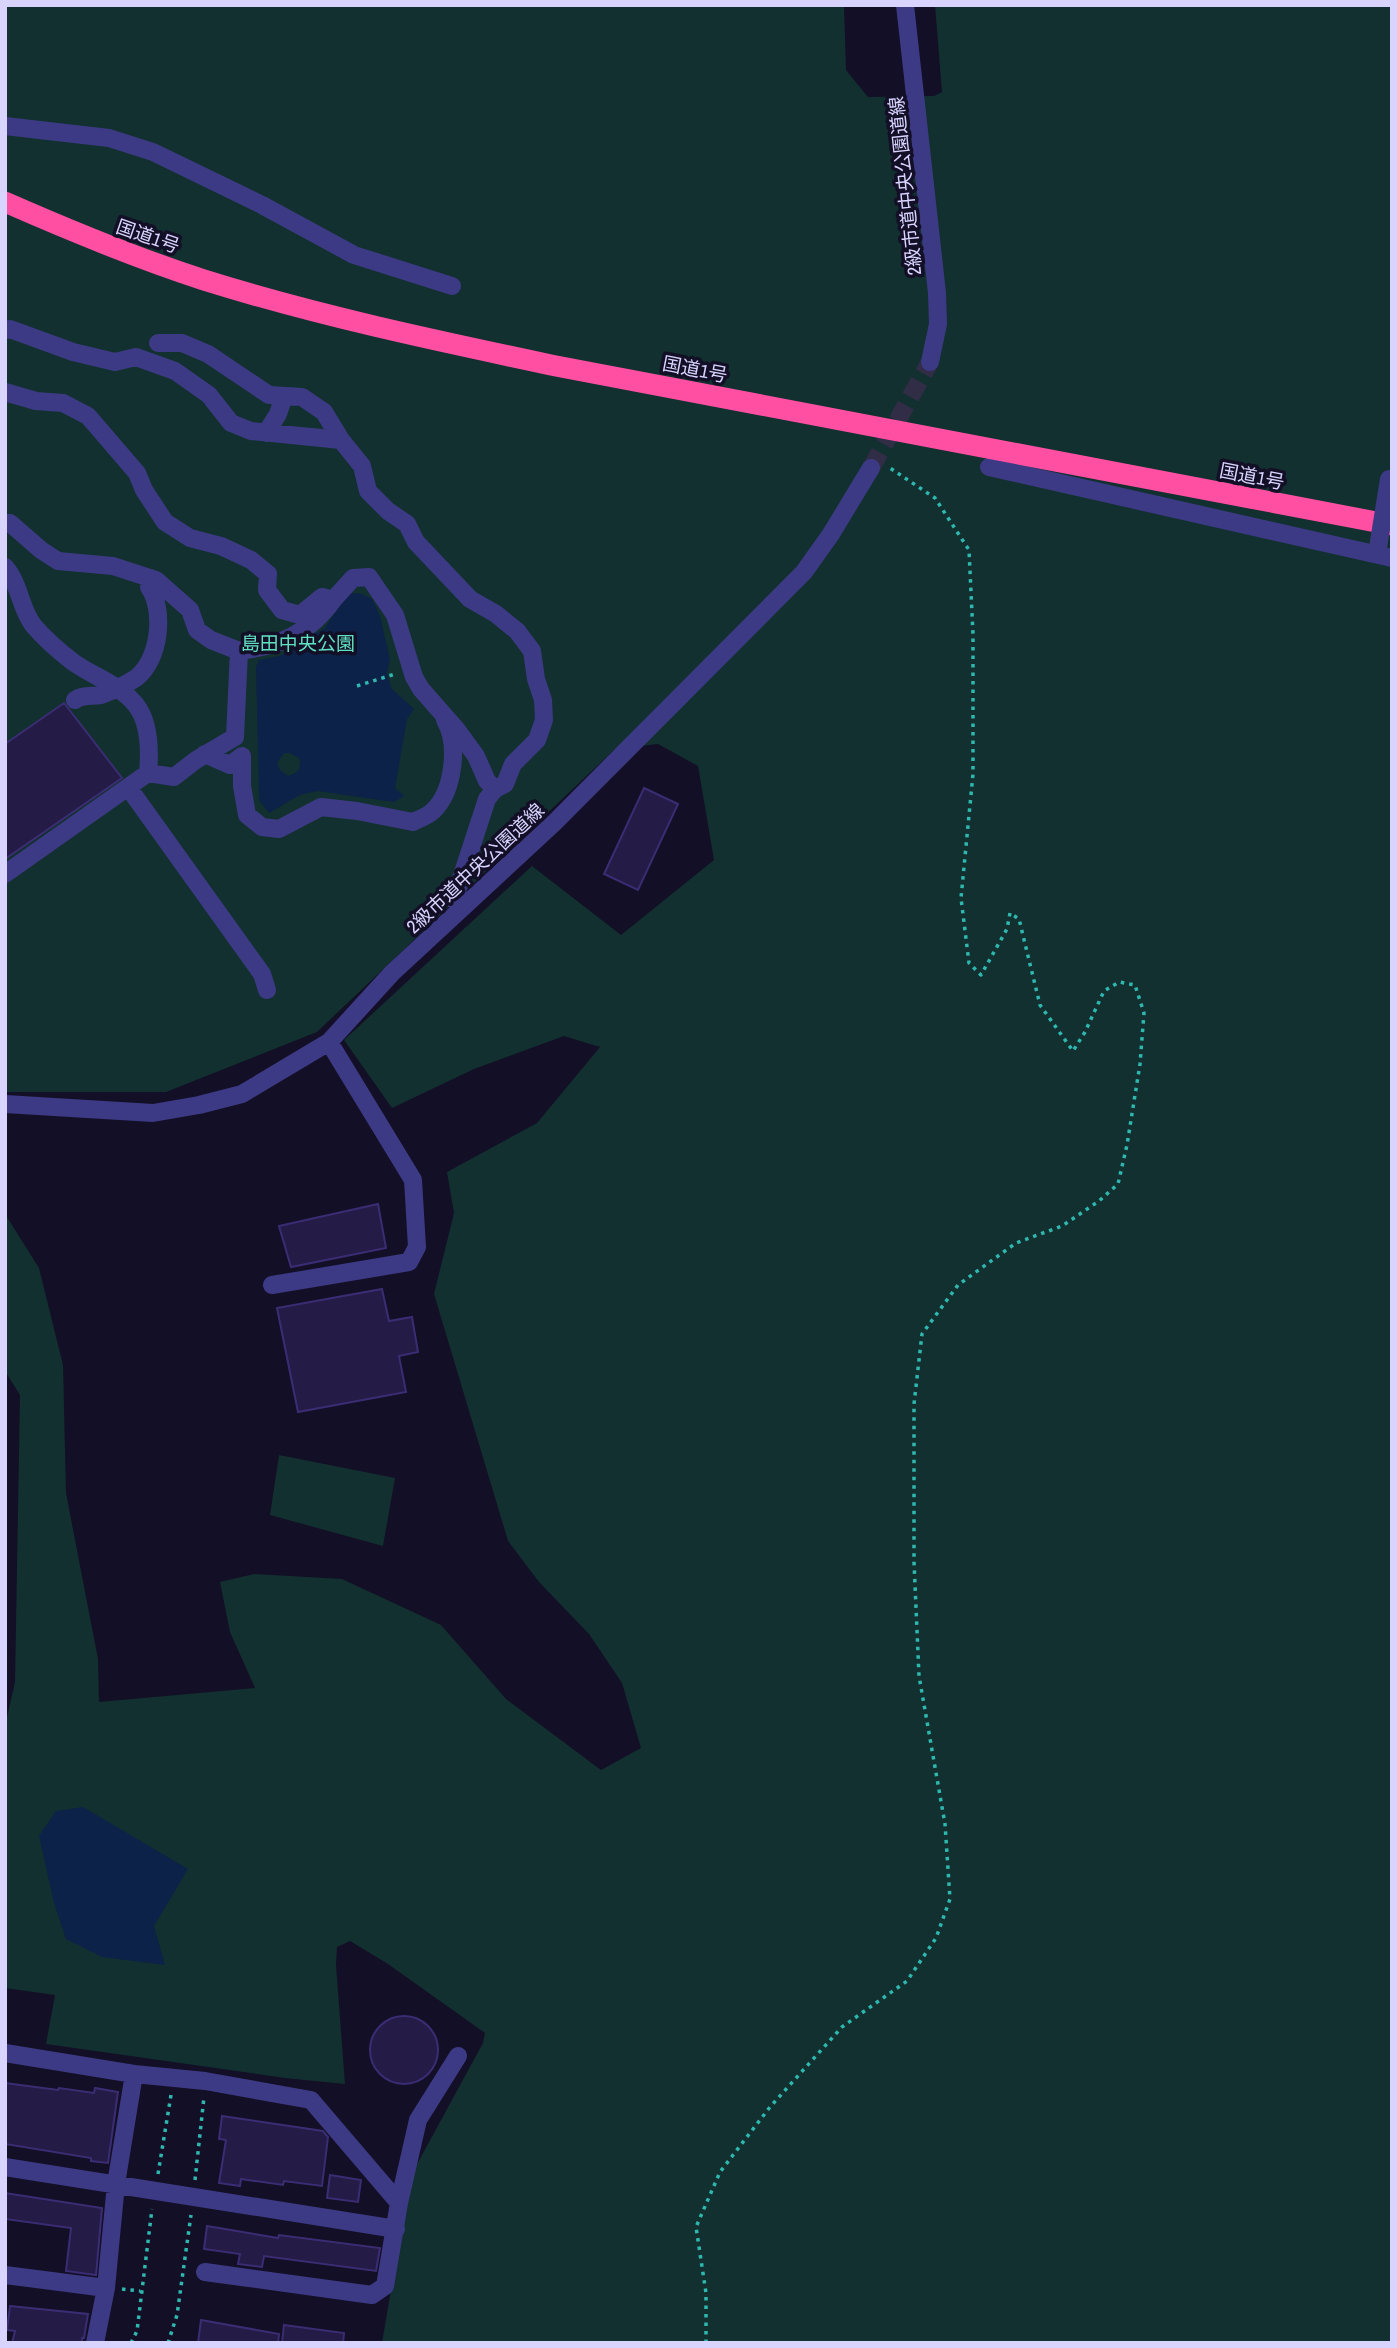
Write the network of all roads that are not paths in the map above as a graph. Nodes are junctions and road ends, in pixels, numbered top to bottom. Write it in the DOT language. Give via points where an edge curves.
graph roads {
  1 [pos="905,5"];
  2 [pos="5,126"];
  3 [pos="5,202"];
  4 [pos="453,286"];
  5 [pos="5,330"];
  6 [pos="158,343"];
  7 [pos="930,362"];
  8 [pos="5,392"];
  9 [pos="284,396"];
  10 [pos="266,433"];
  11 [pos="341,440"];
  12 [pos="878,466"];
  13 [pos="989,467"];
  14 [pos="1389,479"];
  15 [pos="5,523"];
  16 [pos="1392,525"];
  17 [pos="1384,556"];
  18 [pos="5,567"];
  19 [pos="151,578"];
  20 [pos="333,600"];
  21 [pos="239,651"];
  22 [pos="117,688"];
  23 [pos="75,700"];
  24 [pos="440,711"];
  25 [pos="236,737"];
  26 [pos="205,754"];
  27 [pos="242,756"];
  28 [pos="148,773"];
  29 [pos="128,787"];
  30 [pos="495,789"];
  31 [pos="5,874"];
  32 [pos="454,900"];
  33 [pos="267,989"];
  34 [pos="329,1042"];
  35 [pos="5,1104"];
  36 [pos="272,1285"];
  37 [pos="5,2053"];
  38 [pos="457,2056"];
  39 [pos="134,2074"];
  40 [pos="5,2167"];
  41 [pos="116,2184"];
  42 [pos="399,2203"];
  43 [pos="396,2228"];
  44 [pos="205,2272"];
  45 [pos="5,2275"];
  46 [pos="106,2288"];
  47 [pos="95,2343"];
  1 -- 7 [label="street, 2級市道中央公園道線" via="937,293"];
  2 -- 4 [label="street" via="109,138 153,152 354,254"];
  3 -- 16 [label="highway, 国道1号" via="107,246 204,280 444,342"];
  5 -- 10 [label="street" via="73,352 115,362 136,357 174,371 209,395 232,423"];
  6 -- 9 [label="street" via="182,343 208,354 269,395"];
  8 -- 20 [label="street" via="63,403 88,416 137,473 165,522 190,538 251,560 268,574 267,590 282,610 300,615 322,597"];
  9 -- 10 [label="street"];
  9 -- 11 [label="street" via="302,397 324,412"];
  10 -- 11 [label="street"];
  11 -- 30 [label="street" via="362,466 368,491 407,524 416,542 470,599 517,631 532,651 544,720 537,740 513,764 505,784"];
  12 -- 34 [label="street, 2級市道中央公園道線" via="804,572 554,823 392,973"];
  13 -- 17 [label="street"];
  14 -- 17 [label="street, bridge"];
  15 -- 19 [label="street" via="58,561 113,566"];
  18 -- 22 [label="street" via="14,577 32,624 74,663"];
  19 -- 21 [label="street" via="190,610 197,630"];
  19 -- 22 [label="street" via="149,587 157,598 158,636 138,677"];
  20 -- 21 [label="street" via="323,614 290,638"];
  20 -- 24 [label="street" via="353,578 369,577 395,615 414,677"];
  21 -- 25 [label="street"];
  22 -- 23 [label="street"];
  22 -- 28 [label="street" via="136,706 147,732"];
  24 -- 27 [label="street" via="450,728 453,754 448,788 433,811 413,822 321,807 279,829 262,827 247,815"];
  24 -- 30 [label="street"];
  25 -- 26 [label="street"];
  25 -- 27 [label="street"];
  26 -- 27 [label="street" via="230,765"];
  26 -- 28 [label="street" via="174,777"];
  28 -- 29 [label="street"];
  29 -- 31 [label="street"];
  29 -- 33 [label="street" via="262,974"];
  30 -- 32 [label="street" via="487,799"];
  34 -- 35 [label="street, 2級市道中央公園道線" via="242,1094 200,1105 153,1113"];
  34 -- 36 [label="street" via="413,1180 417,1247 410,1262"];
  37 -- 39 [label="street"];
  38 -- 42 [label="street" via="418,2120"];
  39 -- 41 [label="street"];
  39 -- 42 [label="street" via="311,2100"];
  40 -- 41 [label="street"];
  41 -- 43 [label="street"];
  41 -- 46 [label="street"];
  42 -- 43 [label="street"];
  43 -- 44 [label="street" via="385,2286 372,2295"];
  45 -- 46 [label="street"];
  46 -- 47 [label="street"];
}
